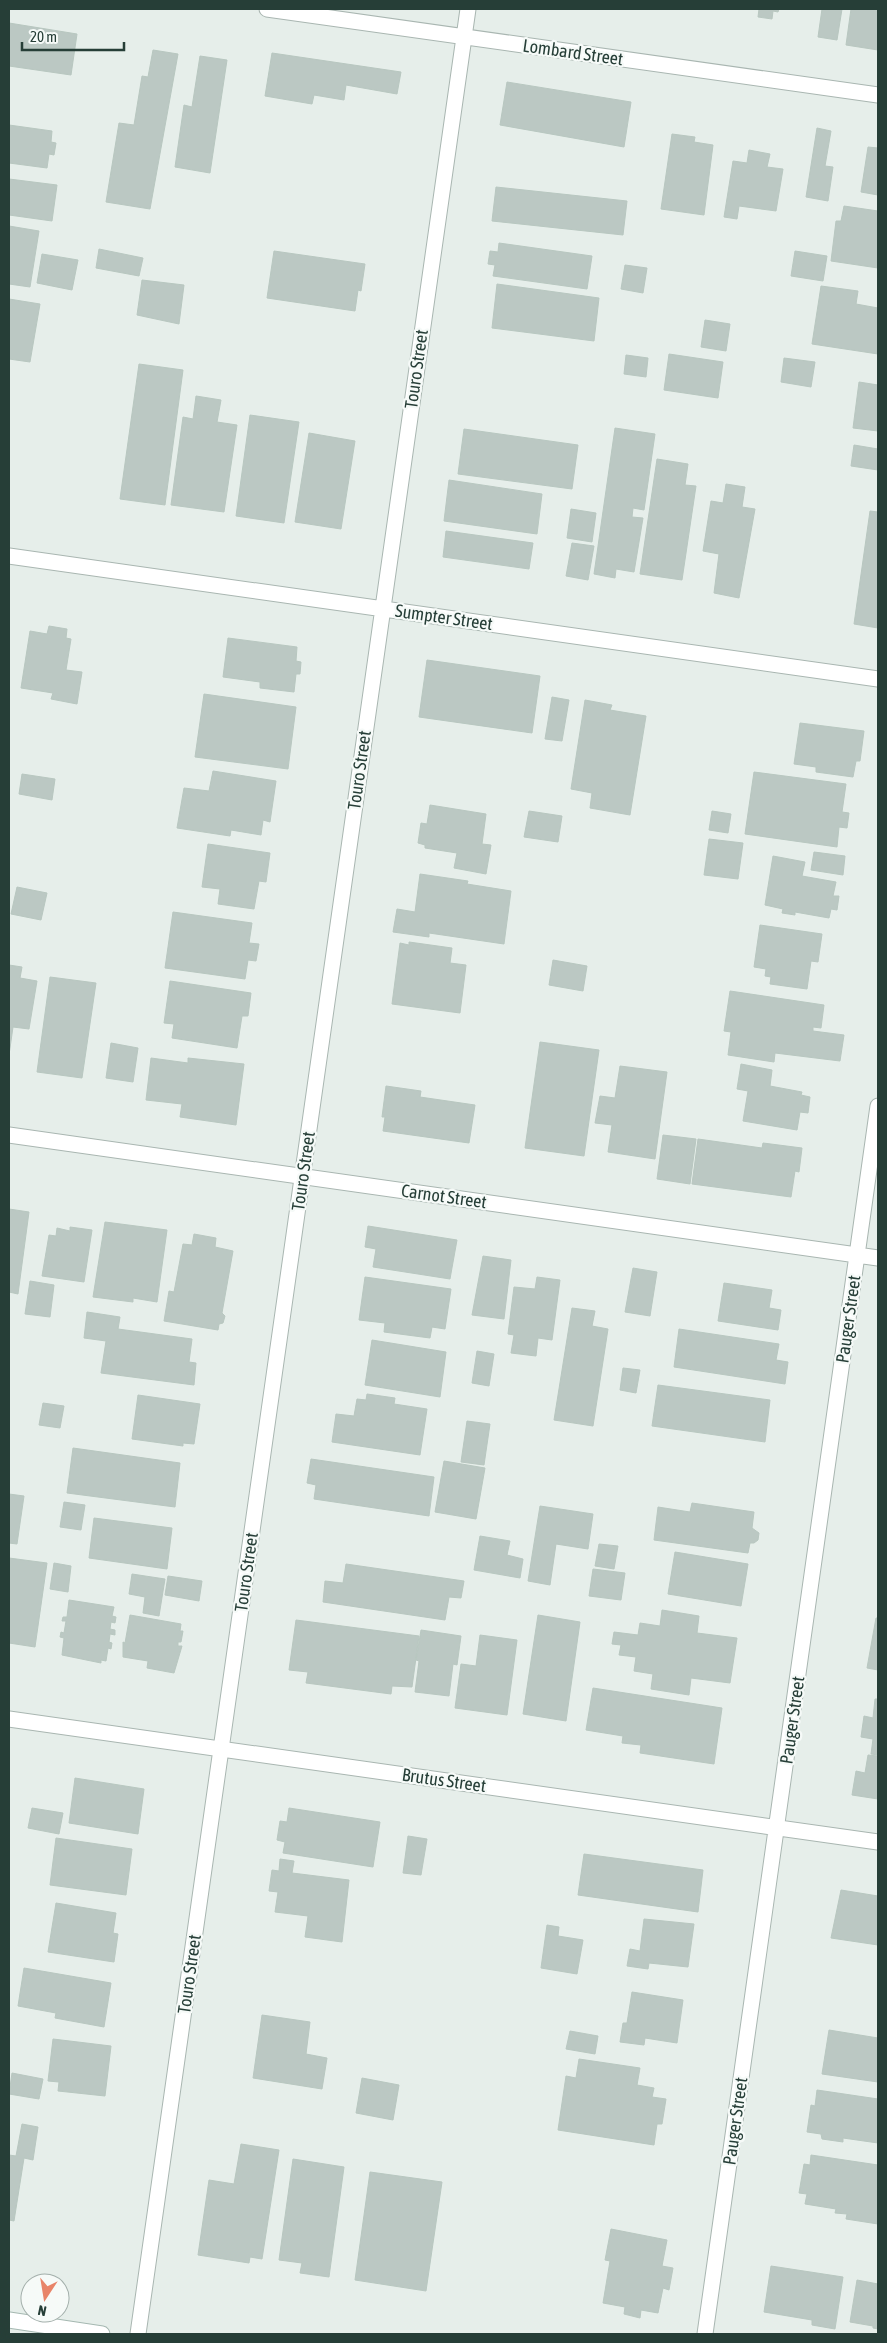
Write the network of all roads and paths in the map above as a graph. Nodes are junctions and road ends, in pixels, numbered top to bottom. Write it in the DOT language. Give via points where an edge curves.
graph roads {
  1 [pos="267,9"];
  2 [pos="468,9"];
  3 [pos="464,37"];
  4 [pos="878,95"];
  5 [pos="9,556"];
  6 [pos="382,609"];
  7 [pos="878,679"];
  8 [pos="878,1106"];
  9 [pos="9,1135"];
  10 [pos="302,1176"];
  11 [pos="857,1255"];
  12 [pos="878,1258"];
  13 [pos="9,1719"];
  14 [pos="221,1749"];
  15 [pos="776,1828"];
  16 [pos="878,1842"];
  17 [pos="9,2320"];
  18 [pos="102,2334"];
  19 [pos="138,2334"];
  20 [pos="705,2334"];
  1 -- 3 [label="street, Lombard Street"];
  2 -- 3 [label="street, Touro Street"];
  3 -- 4 [label="street, Lombard Street"];
  3 -- 6 [label="street, Touro Street"];
  5 -- 6 [label="street, Sumpter Street"];
  6 -- 7 [label="street, Sumpter Street"];
  6 -- 10 [label="street, Touro Street"];
  8 -- 11 [label="street, Pauger Street"];
  9 -- 10 [label="street, Carnot Street"];
  10 -- 11 [label="street, Carnot Street"];
  10 -- 14 [label="street, Touro Street"];
  11 -- 12 [label="street, Carnot Street"];
  11 -- 15 [label="street, Pauger Street"];
  13 -- 14 [label="street, Brutus Street"];
  14 -- 15 [label="street, Brutus Street"];
  14 -- 19 [label="street, Touro Street"];
  15 -- 16 [label="street, Brutus Street"];
  15 -- 20 [label="street, Pauger Street"];
  17 -- 18 [label="street"];
}
